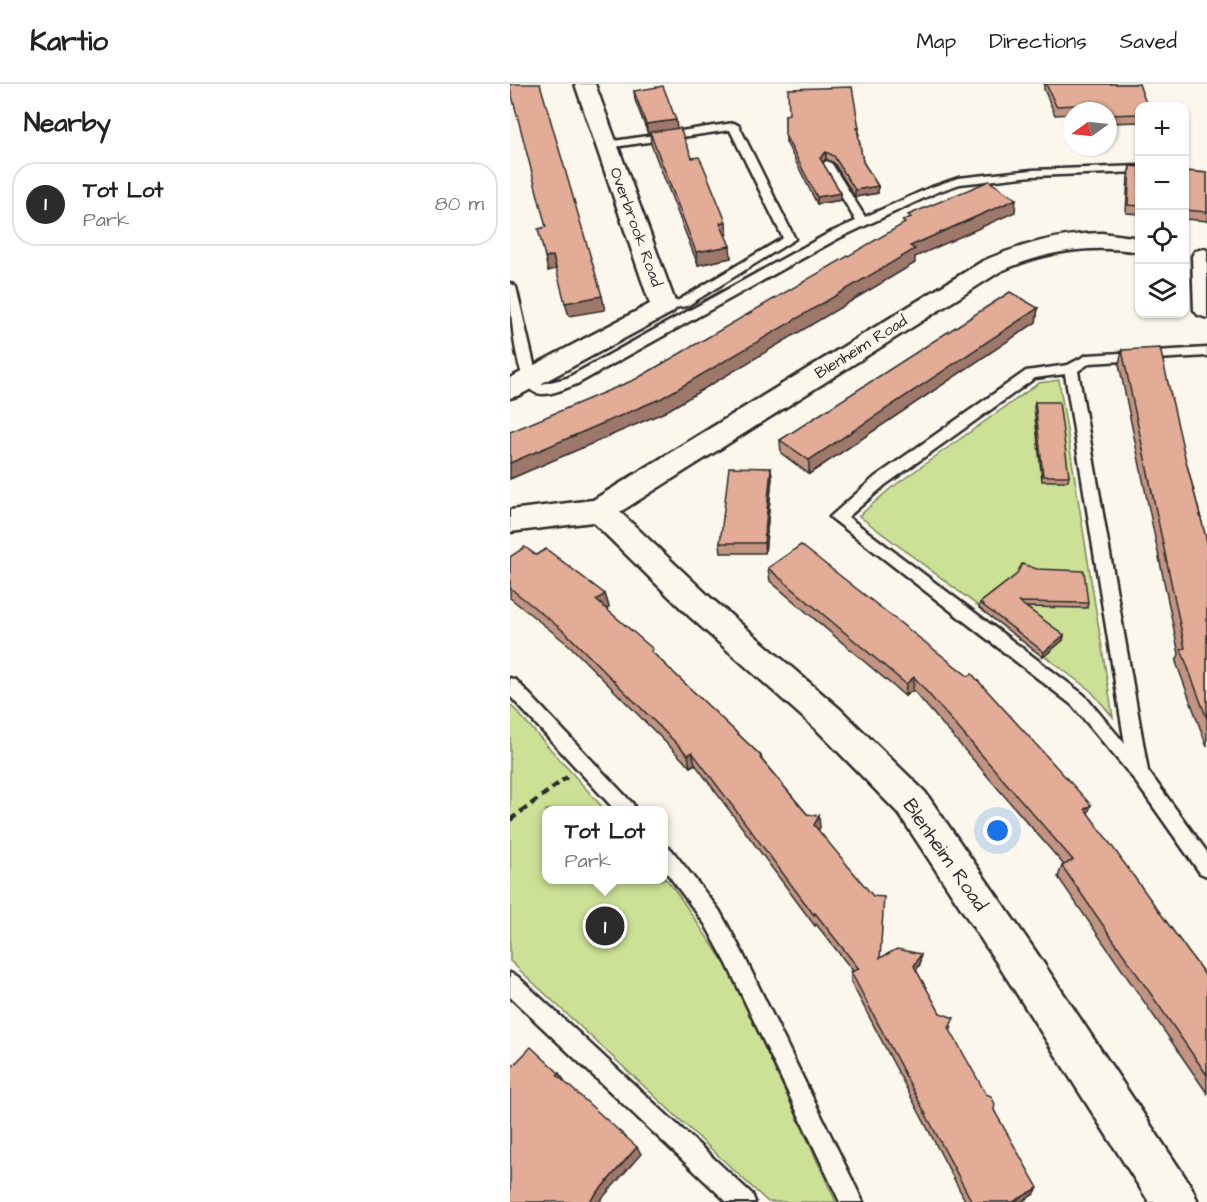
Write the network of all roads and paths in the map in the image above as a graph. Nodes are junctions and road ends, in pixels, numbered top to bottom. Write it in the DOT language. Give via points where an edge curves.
graph roads {
  1 [pos="585,84"];
  2 [pos="606,145"];
  3 [pos="827,164"];
  4 [pos="1135,169"];
  5 [pos="863,222"];
  6 [pos="1135,244"];
  7 [pos="1199,256"];
  8 [pos="510,287"];
  9 [pos="664,307"];
  10 [pos="1207,310"];
  11 [pos="1207,352"];
  12 [pos="1071,369"];
  13 [pos="520,383"];
  14 [pos="600,510"];
  15 [pos="510,521"];
  16 [pos="510,685"];
  17 [pos="584,765"];
  18 [pos="1139,773"];
  19 [pos="622,806"];
  20 [pos="510,820"];
  21 [pos="668,861"];
  22 [pos="1207,867"];
  23 [pos="510,983"];
  24 [pos="744,1202"];
  25 [pos="852,1202"];
  26 [pos="1175,1202"];
  1 -- 2 [label="street, Overbrook Road"];
  2 -- 9 [label="street, Overbrook Road"];
  2 -- 9 [label="lane" via="734,126 789,239 683,303"];
  3 -- 5 [label="lane"];
  4 -- 5 [label="lane" via="1032,173 958,181"];
  5 -- 13 [label="lane" via="572,381 539,388"];
  6 -- 14 [label="street, Blenheim Road" via="1090,240 1055,243 1014,255"];
  7 -- 10 [label="street"];
  8 -- 13 [label="lane"];
  9 -- 13 [label="street, Overbrook Road"];
  11 -- 12 [label="lane" via="1087,359"];
  12 -- 18 [label="lane"];
  12 -- 18 [label="lane" via="1031,374 880,481 838,517 1078,700"];
  14 -- 15 [label="street, Blenheim Road"];
  14 -- 26 [label="street, Blenheim Road" via="701,608 828,719 912,803"];
  16 -- 17 [label="lane"];
  17 -- 19 [label="lane"];
  17 -- 20 [label="path"];
  18 -- 22 [label="lane"];
  21 -- 25 [label="lane" via="712,917 734,957"];
  23 -- 24 [label="lane"];
}
